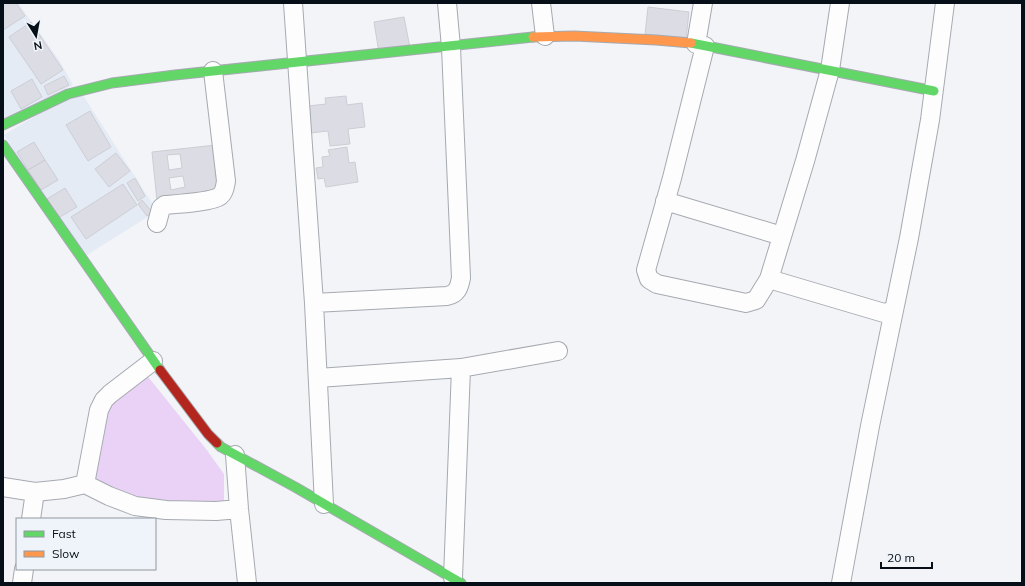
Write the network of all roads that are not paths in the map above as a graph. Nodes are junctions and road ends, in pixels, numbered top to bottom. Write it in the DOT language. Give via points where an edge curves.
graph roads {
  1 [pos="293,3"];
  2 [pos="447,3"];
  3 [pos="542,3"];
  4 [pos="703,3"];
  5 [pos="840,3"];
  6 [pos="944,3"];
  7 [pos="545,36"];
  8 [pos="701,45"];
  9 [pos="451,47"];
  10 [pos="296,63"];
  11 [pos="830,70"];
  12 [pos="214,71"];
  13 [pos="934,91"];
  14 [pos="3,125"];
  15 [pos="3,145"];
  16 [pos="665,201"];
  17 [pos="157,223"];
  18 [pos="782,236"];
  19 [pos="769,279"];
  20 [pos="314,303"];
  21 [pos="894,310"];
  22 [pos="558,351"];
  23 [pos="153,361"];
  24 [pos="461,368"];
  25 [pos="318,378"];
  26 [pos="235,455"];
  27 [pos="85,484"];
  28 [pos="3,487"];
  29 [pos="35,492"];
  30 [pos="324,504"];
  31 [pos="239,509"];
  32 [pos="31,518"];
  33 [pos="24,570"];
  34 [pos="457,581"];
  35 [pos="22,583"];
  36 [pos="247,583"];
  37 [pos="841,583"];
  1 -- 10 [label="street"];
  2 -- 9 [label="street"];
  3 -- 7 [label="street"];
  4 -- 8 [label="street"];
  5 -- 11 [label="street"];
  6 -- 13 [label="street"];
  7 -- 8 [label="street" via="656,40"];
  7 -- 9 [label="street"];
  8 -- 11 [label="street"];
  8 -- 16 [label="street"];
  9 -- 10 [label="street"];
  9 -- 20 [label="street" via="461,278 457,291 447,296"];
  10 -- 12 [label="street"];
  10 -- 20 [label="street"];
  11 -- 13 [label="street"];
  11 -- 18 [label="street"];
  12 -- 14 [label="street" via="112,82 74,92"];
  12 -- 17 [label="street" via="225,190 212,199 165,205 160,210"];
  13 -- 21 [label="street"];
  15 -- 23 [label="street"];
  16 -- 18 [label="street"];
  16 -- 19 [label="street" via="646,270 652,282 749,303 756,300"];
  18 -- 19 [label="street"];
  19 -- 21 [label="street" via="884,313"];
  20 -- 25 [label="street"];
  21 -- 37 [label="street"];
  22 -- 24 [label="street"];
  23 -- 26 [label="street" via="208,434 221,447"];
  23 -- 27 [label="street" via="104,400 99,410"];
  24 -- 25 [label="street"];
  24 -- 34 [label="street"];
  25 -- 30 [label="street"];
  26 -- 30 [label="street"];
  26 -- 31 [label="street"];
  27 -- 29 [label="street"];
  27 -- 31 [label="street" via="135,506 166,510"];
  28 -- 29 [label="street"];
  29 -- 32 [label="street"];
  30 -- 34 [label="street"];
  31 -- 36 [label="street"];
  33 -- 35 [label="street"];
}
